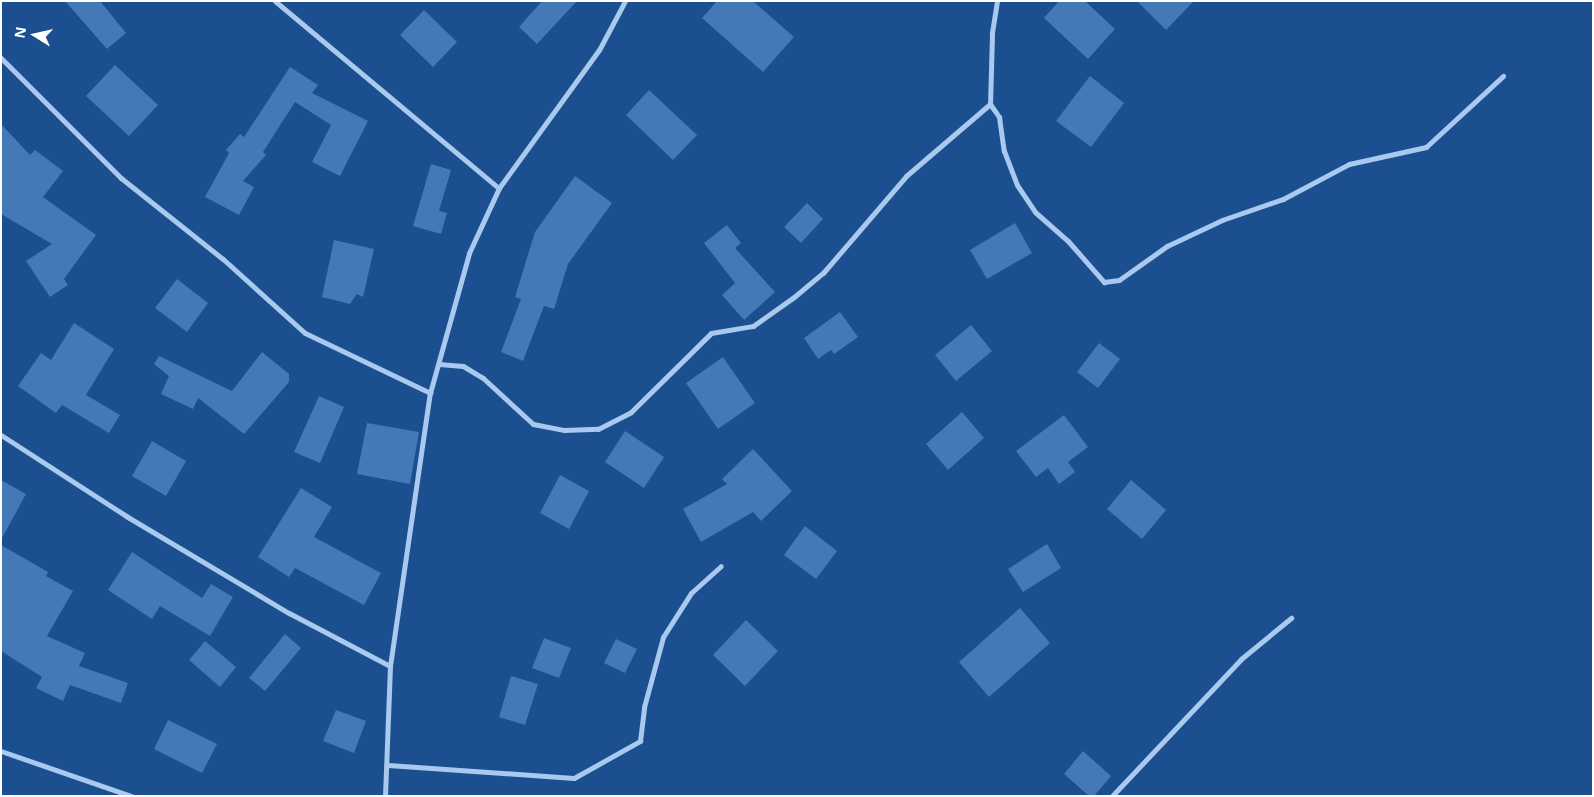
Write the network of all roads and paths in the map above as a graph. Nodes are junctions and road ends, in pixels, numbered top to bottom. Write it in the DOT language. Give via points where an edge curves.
graph roads {
  1 [pos="275,1"];
  2 [pos="625,1"];
  3 [pos="997,1"];
  4 [pos="1,58"];
  5 [pos="1503,76"];
  6 [pos="990,104"];
  7 [pos="499,188"];
  8 [pos="439,364"];
  9 [pos="430,393"];
  10 [pos="1,435"];
  11 [pos="720,566"];
  12 [pos="1291,618"];
  13 [pos="390,666"];
  14 [pos="1,752"];
  15 [pos="388,765"];
  16 [pos="131,796"];
  17 [pos="385,796"];
  18 [pos="1112,796"];
  1 -- 7 [label="street"];
  2 -- 7 [label="street" via="599,50"];
  3 -- 6 [label="street" via="992,34"];
  4 -- 9 [label="street" via="121,178 222,259 305,333"];
  5 -- 6 [label="street" via="1426,147 1350,164 1283,199 1222,220 1166,246 1119,280 1104,282 1068,241 1035,212 1026,198 1004,151 999,117"];
  6 -- 8 [label="street" via="906,176 816,279 753,326 711,333 631,412 598,429 564,430 532,424 483,378 463,366"];
  7 -- 8 [label="street" via="469,253"];
  8 -- 9 [label="street"];
  9 -- 13 [label="street"];
  10 -- 13 [label="street" via="126,516 289,613"];
  11 -- 15 [label="street" via="691,593 663,637 644,707 640,741 574,778"];
  12 -- 18 [label="street" via="1241,659"];
  13 -- 15 [label="street"];
  14 -- 16 [label="street"];
  15 -- 17 [label="street"];
}
